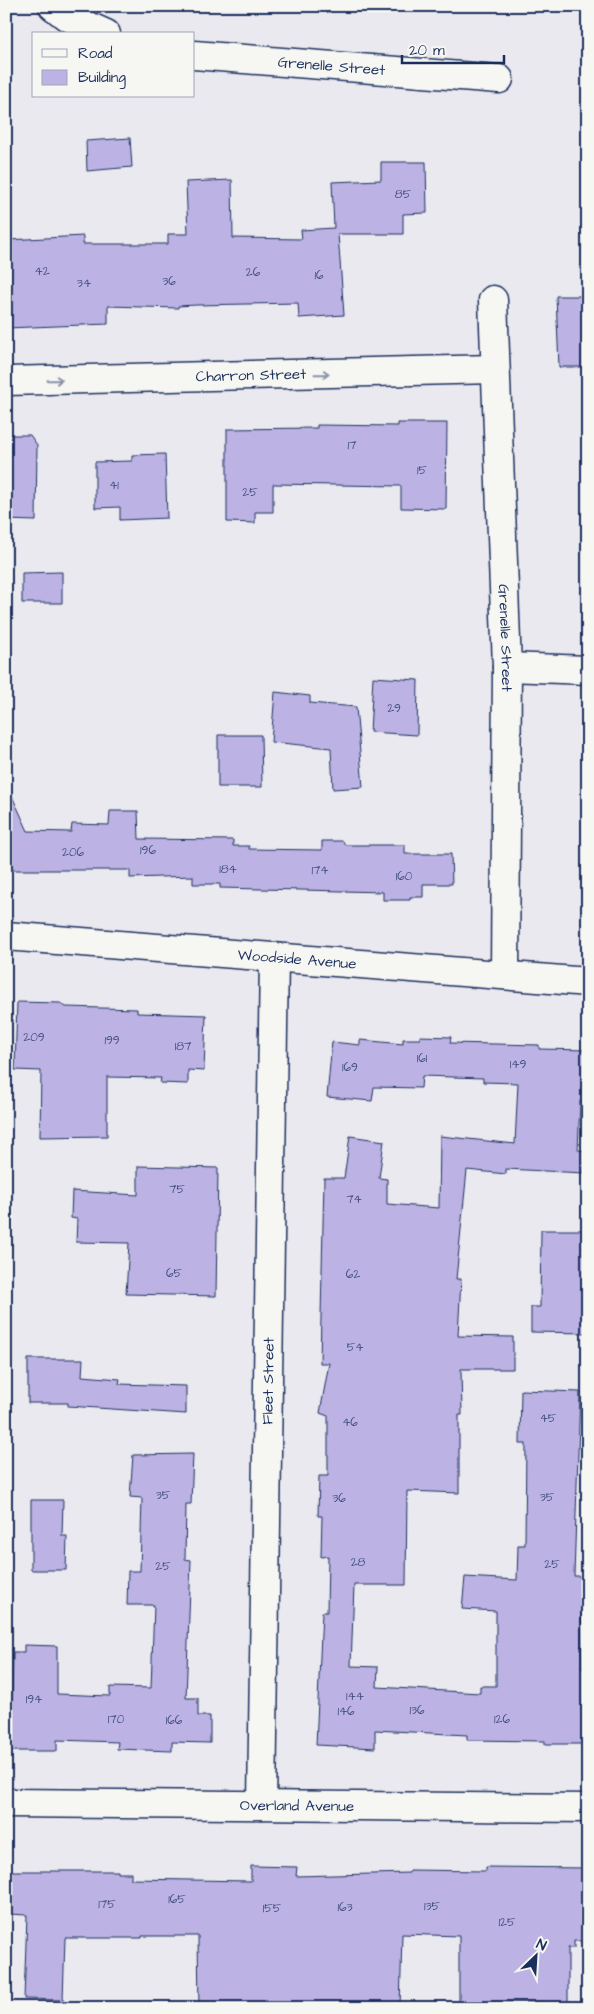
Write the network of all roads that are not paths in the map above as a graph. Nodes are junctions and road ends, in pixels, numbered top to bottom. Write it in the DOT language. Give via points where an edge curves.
graph roads {
  1 [pos="53,6"];
  2 [pos="102,32"];
  3 [pos="195,55"];
  4 [pos="499,79"];
  5 [pos="493,300"];
  6 [pos="495,369"];
  7 [pos="6,381"];
  8 [pos="508,667"];
  9 [pos="588,670"];
  10 [pos="6,936"];
  11 [pos="274,957"];
  12 [pos="505,975"];
  13 [pos="588,982"];
  14 [pos="6,1802"];
  15 [pos="262,1805"];
  16 [pos="588,1808"];
  1 -- 2 [label="street" via="66,16"];
  3 -- 4 [label="street, Grenelle Street"];
  5 -- 6 [label="street, Grenelle Street"];
  7 -- 6 [label="street, Charron Street, one-way"];
  6 -- 8 [label="street, Grenelle Street"];
  8 -- 9 [label="street"];
  8 -- 12 [label="street, Grenelle Street"];
  10 -- 11 [label="street, Woodside Avenue"];
  11 -- 12 [label="street, Woodside Avenue"];
  11 -- 15 [label="street, Fleet Street"];
  12 -- 13 [label="street, Woodside Avenue"];
  14 -- 15 [label="street, Overland Avenue"];
  15 -- 16 [label="street, Overland Avenue"];
}
